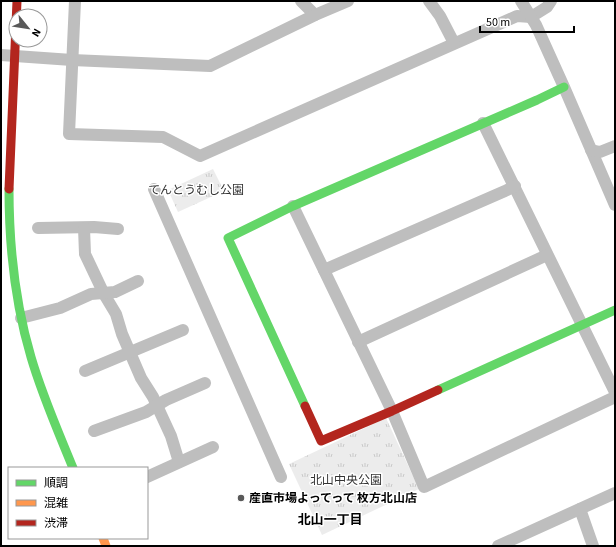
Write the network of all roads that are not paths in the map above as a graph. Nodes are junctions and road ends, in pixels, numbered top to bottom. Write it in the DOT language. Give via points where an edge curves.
graph roads {
  1 [pos="17,1"];
  2 [pos="75,1"];
  3 [pos="301,1"];
  4 [pos="348,1"];
  5 [pos="429,1"];
  6 [pos="520,1"];
  7 [pos="551,1"];
  8 [pos="315,15"];
  9 [pos="531,17"];
  10 [pos="454,44"];
  11 [pos="1,55"];
  12 [pos="14,55"];
  13 [pos="72,60"];
  14 [pos="564,87"];
  15 [pos="483,123"];
  16 [pos="615,146"];
  17 [pos="591,150"];
  18 [pos="515,186"];
  19 [pos="154,189"];
  20 [pos="615,205"];
  21 [pos="293,206"];
  22 [pos="38,228"];
  23 [pos="84,228"];
  24 [pos="118,230"];
  25 [pos="547,255"];
  26 [pos="324,270"];
  27 [pos="138,281"];
  28 [pos="104,294"];
  29 [pos="615,310"];
  30 [pos="21,318"];
  31 [pos="581,325"];
  32 [pos="183,330"];
  33 [pos="358,342"];
  34 [pos="130,352"];
  35 [pos="85,371"];
  36 [pos="205,383"];
  37 [pos="615,392"];
  38 [pos="615,397"];
  39 [pos="157,406"];
  40 [pos="392,411"];
  41 [pos="94,431"];
  42 [pos="213,447"];
  43 [pos="179,462"];
  44 [pos="73,467"];
  45 [pos="148,477"];
  46 [pos="281,477"];
  47 [pos="615,493"];
  48 [pos="580,509"];
  49 [pos="511,543"];
  50 [pos="498,546"];
  51 [pos="593,546"];
  1 -- 12 [label="street"];
  2 -- 13 [label="street"];
  3 -- 8 [label="street"];
  4 -- 8 [label="street"];
  5 -- 10 [label="street"];
  6 -- 9 [label="street"];
  7 -- 9 [label="street" via="547,8"];
  8 -- 13 [label="street" via="210,66"];
  9 -- 10 [label="street" via="516,16"];
  9 -- 14 [label="street"];
  10 -- 13 [label="street" via="200,156 163,137 69,134"];
  11 -- 12 [label="street"];
  12 -- 13 [label="street"];
  12 -- 30 [label="street" via="9,217 12,264"];
  14 -- 15 [label="street"];
  14 -- 17 [label="street"];
  15 -- 18 [label="street"];
  15 -- 21 [label="street"];
  16 -- 17 [label="street" via="600,152"];
  17 -- 20 [label="street"];
  18 -- 25 [label="street"];
  18 -- 26 [label="street"];
  19 -- 46 [label="street"];
  21 -- 26 [label="street"];
  21 -- 40 [label="street" via="228,238 321,441"];
  22 -- 23 [label="street"];
  23 -- 24 [label="street"];
  23 -- 28 [label="street" via="85,254"];
  25 -- 31 [label="street"];
  25 -- 33 [label="street"];
  26 -- 33 [label="street"];
  27 -- 28 [label="street" via="116,292"];
  28 -- 30 [label="street" via="91,294 60,308"];
  28 -- 34 [label="street" via="116,314"];
  29 -- 31 [label="street"];
  30 -- 44 [label="street" via="46,403"];
  31 -- 37 [label="street"];
  31 -- 40 [label="street"];
  32 -- 34 [label="street"];
  33 -- 40 [label="street"];
  34 -- 35 [label="street"];
  34 -- 39 [label="street"];
  36 -- 39 [label="street"];
  38 -- 40 [label="street" via="424,487"];
  39 -- 41 [label="street"];
  39 -- 43 [label="street" via="171,436"];
  42 -- 43 [label="street"];
  43 -- 45 [label="street"];
  47 -- 48 [label="street"];
  48 -- 49 [label="street"];
  48 -- 51 [label="street"];
  49 -- 50 [label="street"];
}
